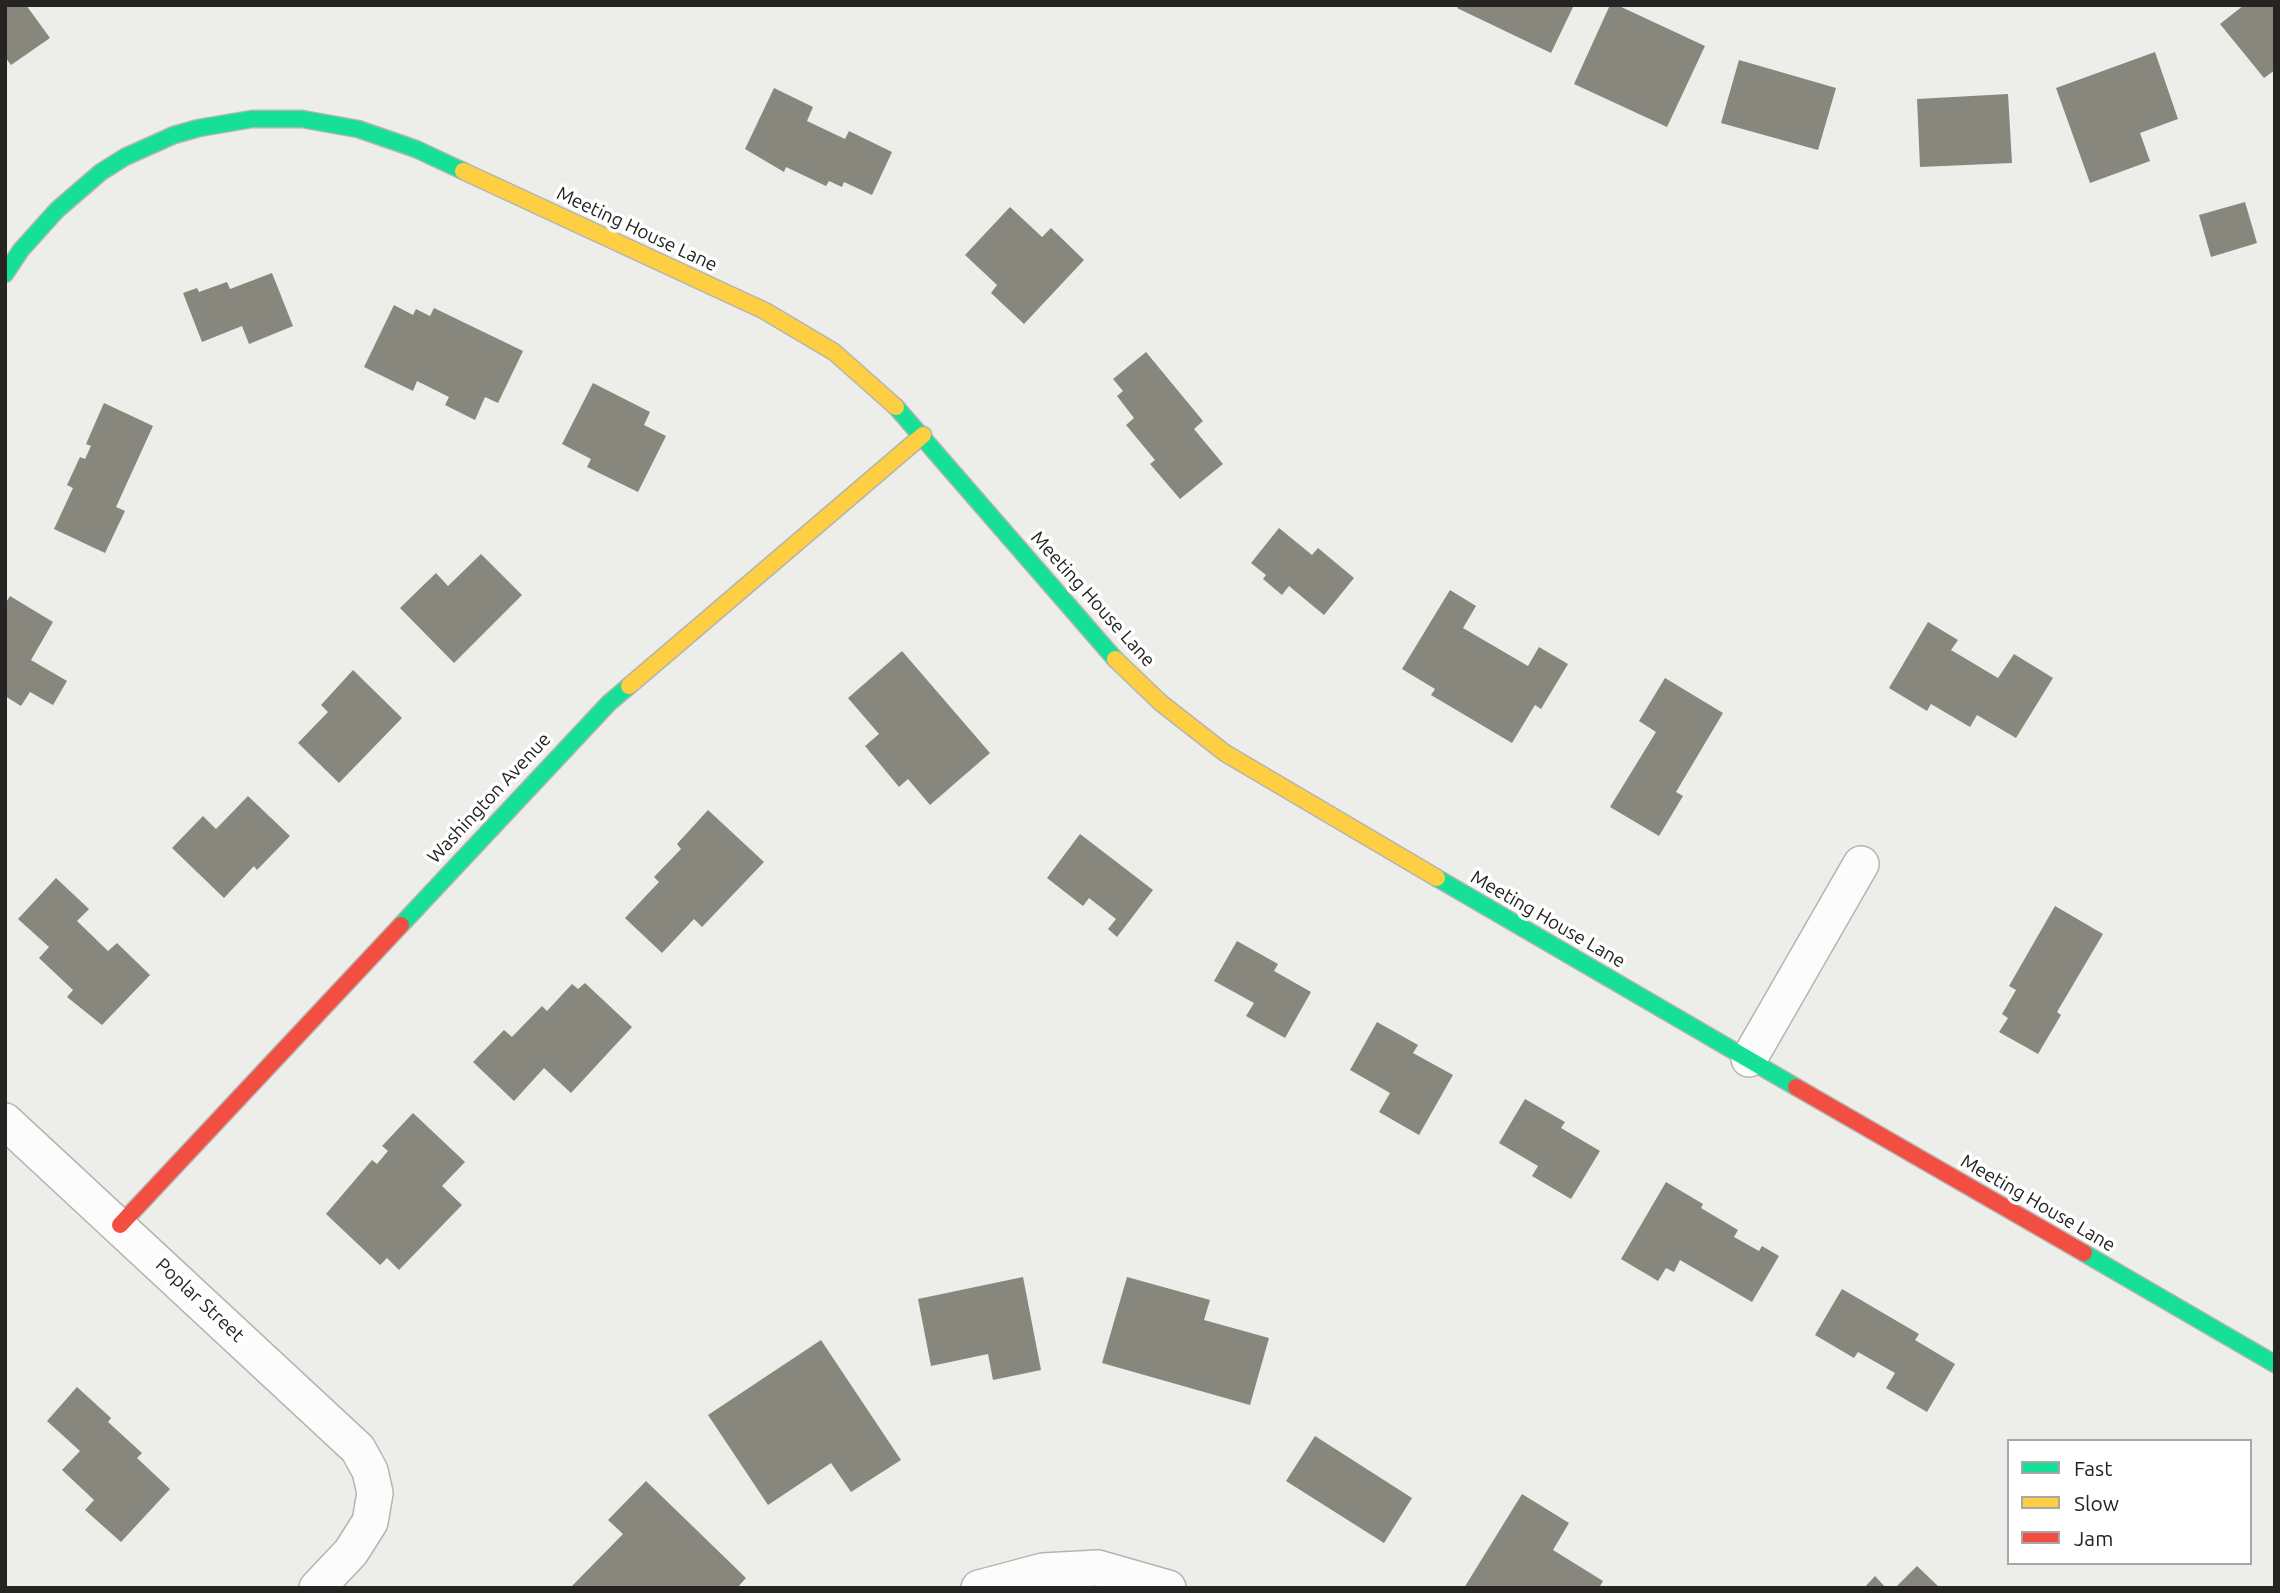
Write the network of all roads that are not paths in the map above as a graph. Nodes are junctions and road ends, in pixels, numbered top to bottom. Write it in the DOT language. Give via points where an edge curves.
graph roads {
  1 [pos="5,274"];
  2 [pos="923,435"];
  3 [pos="1861,864"];
  4 [pos="1749,1059"];
  5 [pos="5,1121"];
  6 [pos="120,1225"];
  7 [pos="2275,1364"];
  8 [pos="317,1588"];
  9 [pos="979,1588"];
  10 [pos="1168,1588"];
  1 -- 2 [label="street, Meeting House Lane" via="36,231 78,190 149,145 225,122 278,118 326,123 416,149 790,323 842,359"];
  2 -- 4 [label="street, Meeting House Lane" via="1106,651 1194,731 1293,795"];
  2 -- 6 [label="street, Washington Avenue" via="609,703"];
  3 -- 4 [label="street"];
  4 -- 7 [label="street, Meeting House Lane"];
  5 -- 6 [label="street, Poplar Street"];
  6 -- 8 [label="street, Poplar Street" via="341,1431 370,1471 375,1493 370,1522 351,1552"];
  9 -- 10 [label="street" via="1043,1570 1098,1568"];
}
